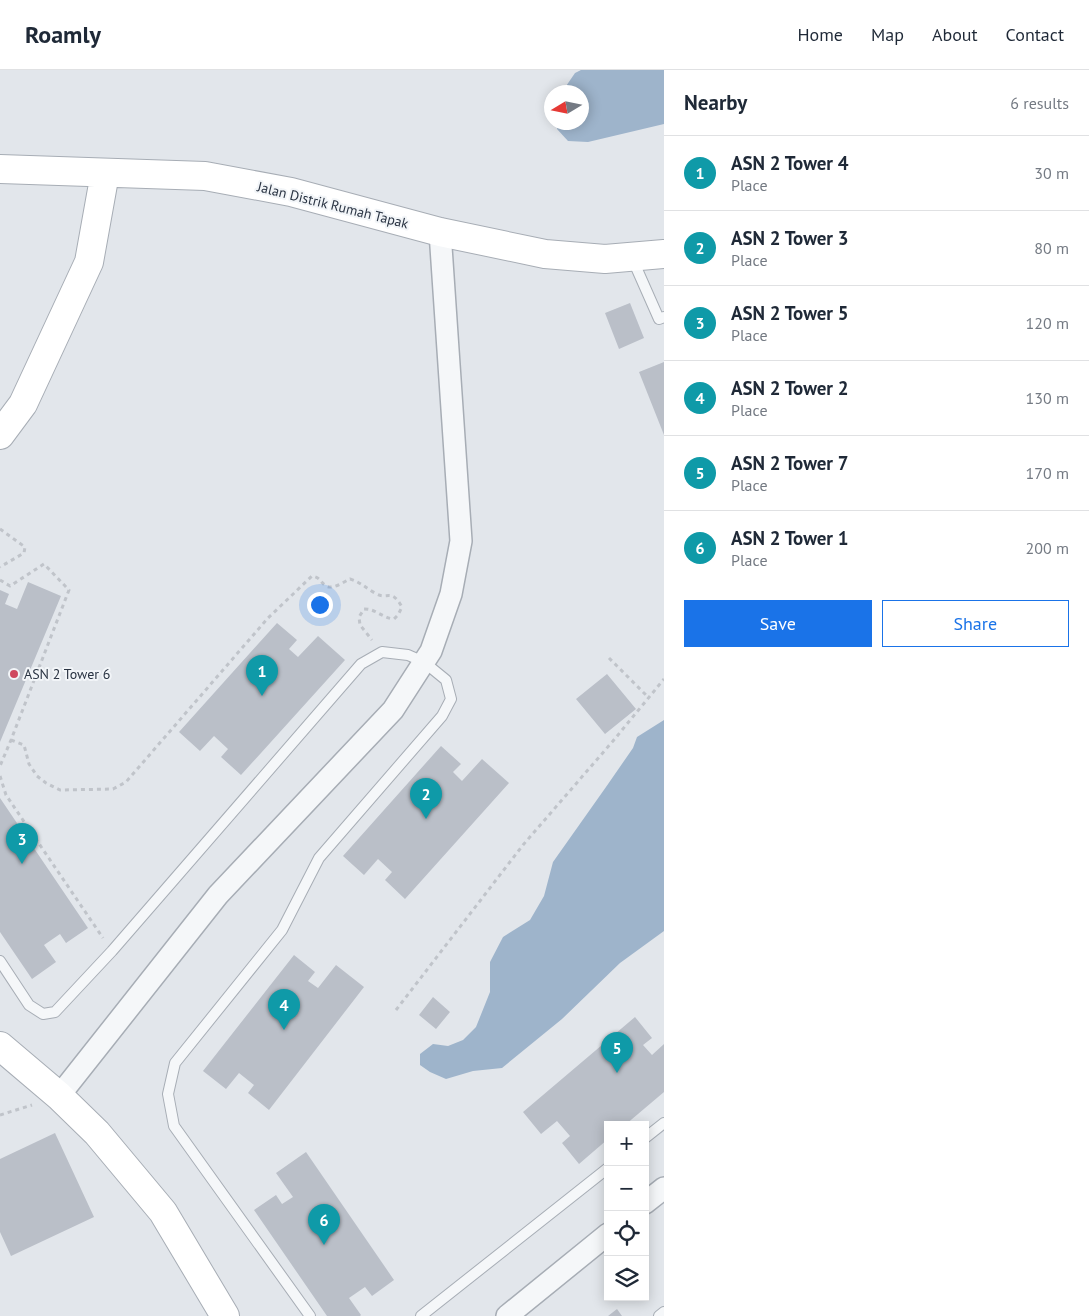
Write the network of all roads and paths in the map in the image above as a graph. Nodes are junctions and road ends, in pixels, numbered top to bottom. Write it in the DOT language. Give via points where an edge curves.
graph roads {
  1 [pos="0,169"];
  2 [pos="105,173"];
  3 [pos="440,232"];
  4 [pos="664,254"];
  5 [pos="632,257"];
  6 [pos="664,316"];
  7 [pos="0,435"];
  8 [pos="0,529"];
  9 [pos="0,568"];
  10 [pos="0,580"];
  11 [pos="382,652"];
  12 [pos="608,658"];
  13 [pos="424,662"];
  14 [pos="664,679"];
  15 [pos="648,697"];
  16 [pos="11,740"];
  17 [pos="0,766"];
  18 [pos="0,776"];
  19 [pos="112,951"];
  20 [pos="0,961"];
  21 [pos="396,1010"];
  22 [pos="0,1046"];
  23 [pos="59,1096"];
  24 [pos="664,1123"];
  25 [pos="649,1135"];
  26 [pos="604,1171"];
  27 [pos="664,1188"];
  28 [pos="649,1200"];
  29 [pos="604,1237"];
  30 [pos="664,1312"];
  31 [pos="225,1316"];
  32 [pos="310,1316"];
  33 [pos="422,1316"];
  34 [pos="507,1316"];
  35 [pos="659,1316"];
  1 -- 2 [label="street, Jalan Distrik Rumah Tapak"];
  2 -- 3 [label="street, Jalan Distrik Rumah Tapak" via="205,176 291,192"];
  2 -- 7 [label="street" via="89,262 23,404"];
  3 -- 5 [label="street, Jalan Distrik Rumah Tapak" via="545,254 605,259"];
  3 -- 13 [label="street" via="461,540 452,594 431,652"];
  4 -- 5 [label="street, Jalan Distrik Rumah Tapak"];
  5 -- 6 [label="lane" via="659,319"];
  8 -- 9 [label="path" via="25,547 24,553"];
  10 -- 16 [label="path" via="10,586 44,564 70,590"];
  11 -- 13 [label="lane"];
  11 -- 16 [label="path" via="360,625 359,617 364,609 372,609 394,619 402,607 397,599 390,595 377,595 350,579 333,587 312,576 268,618 126,782 114,789 60,790 37,776 29,764 24,745"];
  11 -- 19 [label="lane" via="361,664"];
  12 -- 15 [label="path"];
  13 -- 23 [label="street" via="393,710 218,895"];
  13 -- 32 [label="lane" via="446,680 451,699 442,716 319,858 282,930 175,1063 168,1094 174,1126"];
  14 -- 15 [label="path"];
  15 -- 21 [label="path" via="523,845"];
  16 -- 17 [label="path"];
  18 -- 19 [label="path" via="6,795"];
  19 -- 20 [label="lane" via="55,1012 43,1014 29,1005"];
  22 -- 23 [label="street"];
  23 -- 31 [label="street" via="96,1133 163,1212"];
  24 -- 25 [label="lane"];
  26 -- 33 [label="lane"];
  27 -- 28 [label="street"];
  29 -- 34 [label="street"];
  30 -- 35 [label="lane"];
}
